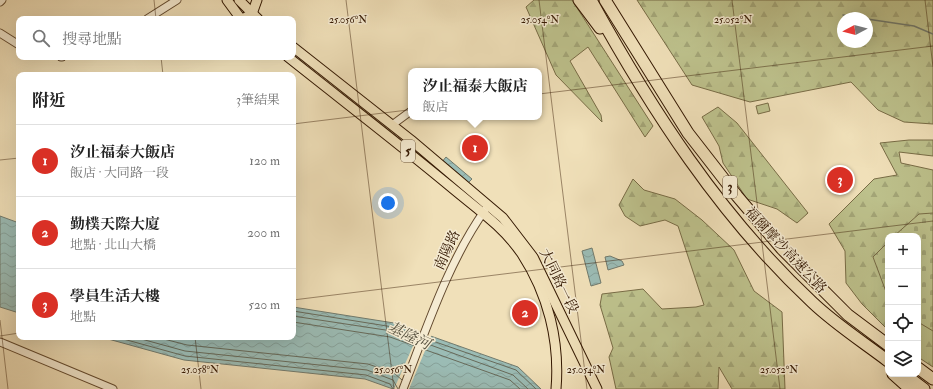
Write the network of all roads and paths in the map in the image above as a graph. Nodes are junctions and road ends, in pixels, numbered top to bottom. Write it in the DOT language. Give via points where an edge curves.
graph roads {
  1 [pos="177,0"];
  2 [pos="227,0"];
  3 [pos="258,0"];
  4 [pos="579,0"];
  5 [pos="591,0"];
  6 [pos="605,0"];
  7 [pos="243,2"];
  8 [pos="152,16"];
  9 [pos="240,16"];
  10 [pos="242,16"];
  11 [pos="254,16"];
  12 [pos="255,16"];
  13 [pos="0,34"];
  14 [pos="16,43"];
  15 [pos="296,49"];
  16 [pos="624,59"];
  17 [pos="292,60"];
  18 [pos="408,114"];
  19 [pos="392,125"];
  20 [pos="489,205"];
  21 [pos="482,214"];
  22 [pos="824,312"];
  23 [pos="0,342"];
  24 [pos="885,343"];
  25 [pos="885,359"];
  26 [pos="885,367"];
  27 [pos="921,370"];
  28 [pos="896,377"];
  29 [pos="908,377"];
  30 [pos="933,379"];
  31 [pos="113,389"];
  32 [pos="403,389"];
  33 [pos="556,389"];
  34 [pos="597,389"];
  35 [pos="910,389"];
  36 [pos="924,389"];
  1 -- 8 [label="street"];
  2 -- 9 [label="main road"];
  3 -- 12 [label="main road"];
  4 -- 16 [label="highway"];
  5 -- 16 [label="highway, 福爾摩沙高速公路 / 3"];
  6 -- 24 [label="highway, 福爾摩沙高速公路 / 3" via="688,133 737,196 782,249 848,316"];
  7 -- 10 [label="main road"];
  7 -- 11 [label="main road"];
  13 -- 14 [label="street"];
  15 -- 19 [label="main road, 大同路一段 / 5"];
  16 -- 22 [label="highway, 福爾摩沙高速公路 / 3" via="669,132 729,211"];
  17 -- 21 [label="main road, 大同路一段 / 5" via="404,148"];
  18 -- 19 [label="street"];
  19 -- 20 [label="main road, 大同路一段 / 5"];
  20 -- 21 [label="street, 南陽路"];
  20 -- 34 [label="main road, 大同路一段 / 5" via="503,218 533,257"];
  21 -- 32 [label="street, 南陽路" via="471,229 438,299"];
  21 -- 33 [label="main road, 大同路一段 / 5" via="498,226 521,252 546,302 554,330"];
  22 -- 25 [label="highway, 福爾摩沙高速公路 / 3"];
  22 -- 26 [label="highway"];
  23 -- 31 [label="street"];
  27 -- 30 [label="highway"];
  28 -- 35 [label="highway"];
  29 -- 36 [label="highway"];
}
